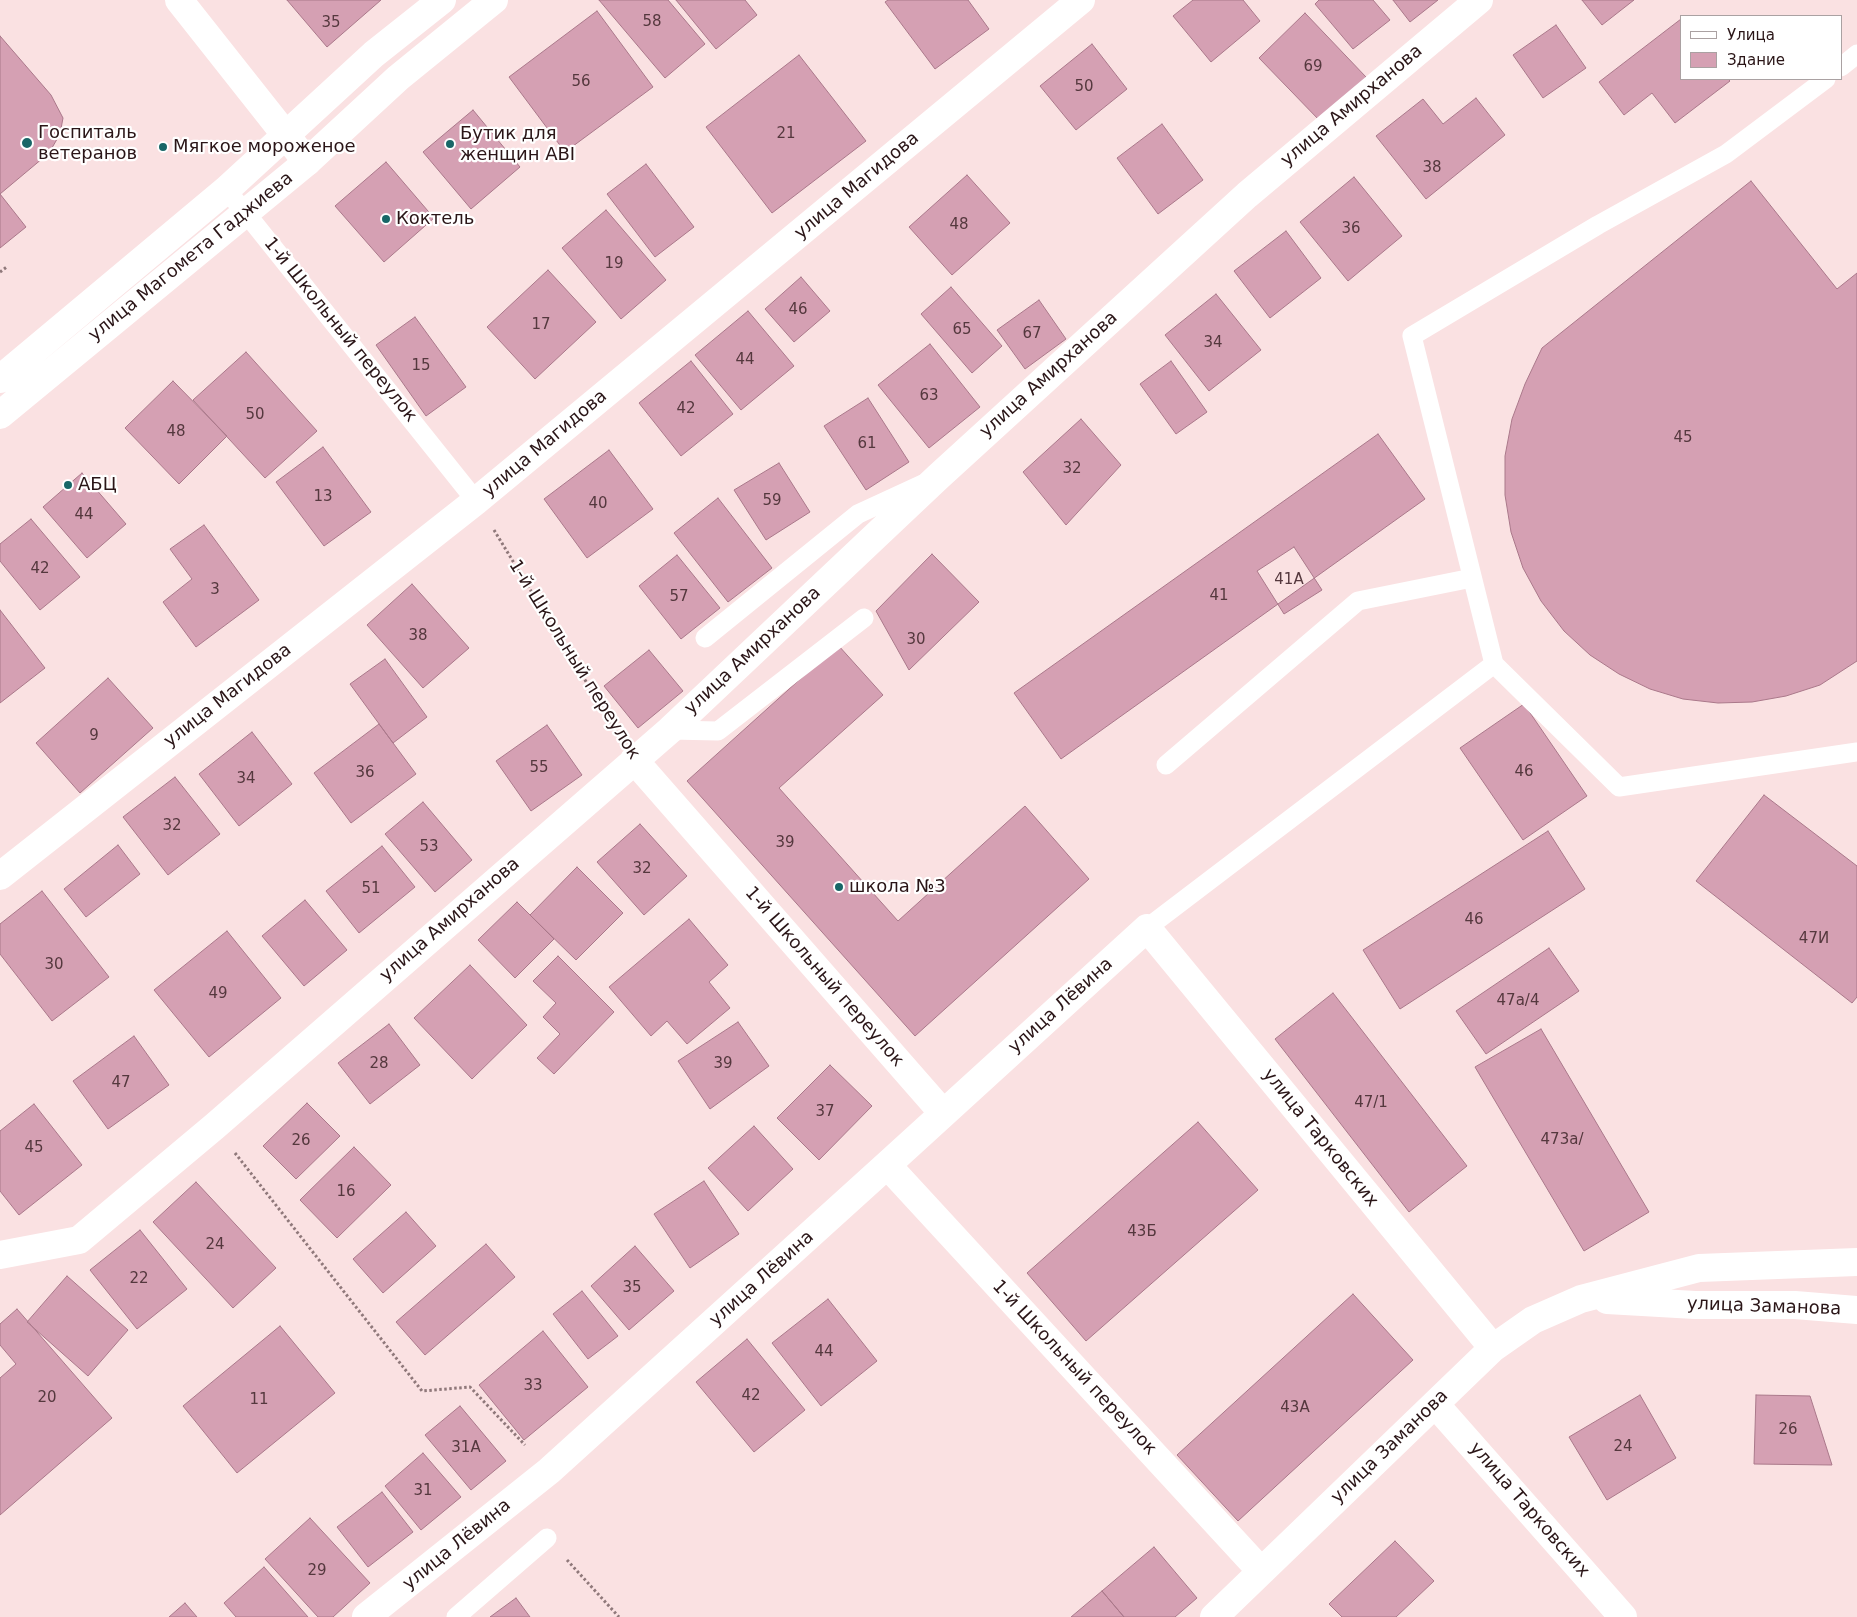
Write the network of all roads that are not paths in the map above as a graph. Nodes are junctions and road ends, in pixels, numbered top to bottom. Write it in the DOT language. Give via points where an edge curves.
graph roads {
  1 [pos="179,0"];
  2 [pos="442,0"];
  3 [pos="494,0"];
  4 [pos="1081,0"];
  5 [pos="1479,0"];
  6 [pos="1857,54"];
  7 [pos="1842,66"];
  8 [pos="1825,80"];
  9 [pos="286,135"];
  10 [pos="307,162"];
  11 [pos="226,190"];
  12 [pos="246,212"];
  13 [pos="0,379"];
  14 [pos="0,415"];
  15 [pos="938,477"];
  16 [pos="476,501"];
  17 [pos="1472,578"];
  18 [pos="864,618"];
  19 [pos="705,638"];
  20 [pos="1494,664"];
  21 [pos="670,730"];
  22 [pos="1857,752"];
  23 [pos="634,760"];
  24 [pos="1166,765"];
  25 [pos="0,876"];
  26 [pos="1147,928"];
  27 [pos="943,1113"];
  28 [pos="887,1165"];
  29 [pos="0,1255"];
  30 [pos="1857,1262"];
  31 [pos="1580,1299"];
  32 [pos="1857,1310"];
  33 [pos="1493,1348"];
  34 [pos="1434,1404"];
  35 [pos="547,1538"];
  36 [pos="1261,1571"];
  37 [pos="366,1617"];
  38 [pos="456,1617"];
  39 [pos="1214,1617"];
  40 [pos="1623,1617"];
  1 -- 9 [label="street"];
  2 -- 9 [label="street, улица Магомета Гаджиева" via="374,54"];
  3 -- 10 [label="street, улица Магомета Гаджиева" via="398,78"];
  4 -- 16 [label="street, улица Магидова"];
  5 -- 15 [label="street, улица Амирханова" via="1247,195"];
  6 -- 7 [label="lane"];
  8 -- 17 [label="lane" via="1726,154 1598,225 1412,336"];
  9 -- 10 [label="street"];
  9 -- 11 [label="street, улица Магомета Гаджиева"];
  10 -- 12 [label="street, улица Магомета Гаджиева"];
  11 -- 12 [label="lane, 1-й Школьный переулок"];
  11 -- 13 [label="street, улица Магомета Гаджиева"];
  12 -- 14 [label="street, улица Магомета Гаджиева"];
  12 -- 16 [label="lane, 1-й Школьный переулок"];
  15 -- 19 [label="lane" via="858,514"];
  15 -- 21 [label="street, улица Амирханова"];
  16 -- 25 [label="street, улица Магидова"];
  17 -- 20 [label="lane"];
  17 -- 24 [label="lane" via="1358,601"];
  18 -- 21 [label="lane" via="718,731"];
  20 -- 22 [label="lane" via="1619,787"];
  20 -- 26 [label="lane"];
  21 -- 23 [label="street, улица Амирханова"];
  23 -- 27 [label="street, 1-й Школьный переулок"];
  23 -- 29 [label="street, улица Амирханова" via="79,1240"];
  26 -- 27 [label="street, улица Лёвина"];
  26 -- 33 [label="street, улица Тарковских"];
  27 -- 28 [label="street, улица Лёвина"];
  28 -- 36 [label="street, 1-й Школьный переулок"];
  28 -- 37 [label="street, улица Лёвина" via="549,1471"];
  30 -- 31 [label="street, улица Заманова" via="1699,1268"];
  31 -- 32 [label="street, улица Заманова"];
  31 -- 33 [label="street, улица Заманова" via="1533,1320"];
  33 -- 34 [label="street, улица Заманова"];
  34 -- 36 [label="street, улица Заманова"];
  34 -- 40 [label="street, улица Тарковских"];
  35 -- 38 [label="lane"];
  36 -- 39 [label="street, улица Заманова"];
}
